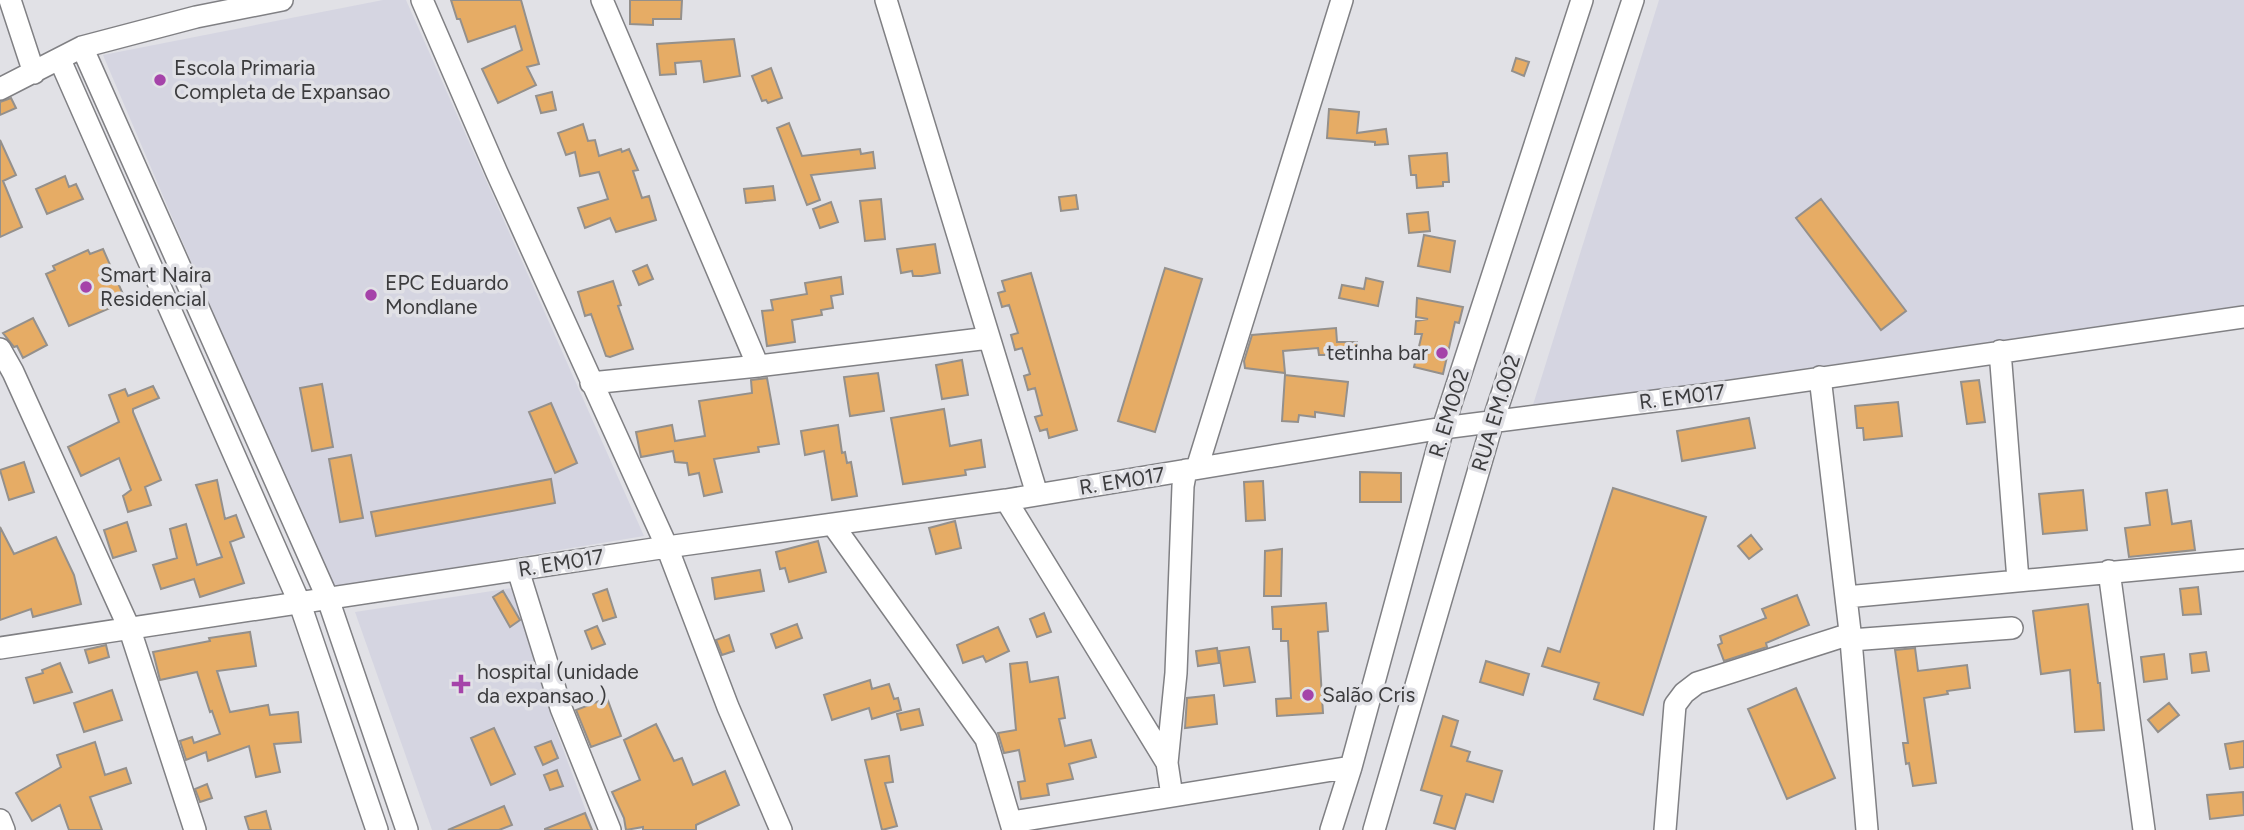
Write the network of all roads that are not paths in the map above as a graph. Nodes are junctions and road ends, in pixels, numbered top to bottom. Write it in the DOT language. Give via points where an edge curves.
graph roads {
  1 [pos="10,0"];
  2 [pos="282,0"];
  3 [pos="422,0"];
  4 [pos="602,0"];
  5 [pos="886,0"];
  6 [pos="1342,0"];
  7 [pos="1582,0"];
  8 [pos="1633,0"];
  9 [pos="193,9"];
  10 [pos="82,47"];
  11 [pos="60,60"];
  12 [pos="34,73"];
  13 [pos="0,89"];
  14 [pos="2244,317"];
  15 [pos="989,338"];
  16 [pos="0,349"];
  17 [pos="2000,351"];
  18 [pos="758,366"];
  19 [pos="1820,377"];
  20 [pos="591,383"];
  21 [pos="1493,421"];
  22 [pos="1443,428"];
  23 [pos="1191,469"];
  24 [pos="1037,494"];
  25 [pos="1006,500"];
  26 [pos="833,525"];
  27 [pos="667,547"];
  28 [pos="2244,560"];
  29 [pos="517,570"];
  30 [pos="2109,571"];
  31 [pos="2018,580"];
  32 [pos="1846,597"];
  33 [pos="328,599"];
  34 [pos="300,604"];
  35 [pos="2012,628"];
  36 [pos="130,629"];
  37 [pos="1850,637"];
  38 [pos="0,648"];
  39 [pos="1167,763"];
  40 [pos="1351,767"];
  41 [pos="1172,796"];
  42 [pos="0,821"];
  43 [pos="1012,826"];
  44 [pos="4,830"];
  45 [pos="195,830"];
  46 [pos="377,830"];
  47 [pos="407,830"];
  48 [pos="610,830"];
  49 [pos="781,830"];
  50 [pos="1331,830"];
  51 [pos="1374,830"];
  52 [pos="1664,830"];
  53 [pos="1867,830"];
  54 [pos="2144,830"];
  1 -- 12 [label="street"];
  2 -- 9 [label="street"];
  3 -- 20 [label="street"];
  4 -- 18 [label="street"];
  5 -- 15 [label="street"];
  6 -- 23 [label="street"];
  7 -- 22 [label="street, R. EM002"];
  8 -- 21 [label="street, RUA EM.002"];
  9 -- 10 [label="street"];
  10 -- 11 [label="street"];
  10 -- 33 [label="street"];
  11 -- 12 [label="street"];
  11 -- 34 [label="street"];
  12 -- 13 [label="street"];
  14 -- 17 [label="street, R. EM017"];
  15 -- 18 [label="street"];
  15 -- 24 [label="street"];
  16 -- 36 [label="street"];
  17 -- 19 [label="street, R. EM017"];
  17 -- 31 [label="street"];
  18 -- 20 [label="street"];
  19 -- 21 [label="street, R. EM017"];
  19 -- 32 [label="street"];
  20 -- 27 [label="street"];
  21 -- 22 [label="street, R. EM017"];
  21 -- 51 [label="street, RUA EM.002"];
  22 -- 23 [label="street, R. EM017"];
  22 -- 40 [label="street, R. EM002"];
  23 -- 24 [label="street, R. EM017"];
  23 -- 39 [label="street" via="1183,486 1176,673"];
  24 -- 25 [label="street, R. EM017"];
  25 -- 26 [label="street, R. EM017"];
  25 -- 39 [label="street"];
  26 -- 27 [label="street, R. EM017"];
  26 -- 43 [label="street" via="986,739"];
  27 -- 29 [label="street, R. EM017"];
  27 -- 49 [label="street"];
  28 -- 30 [label="street"];
  29 -- 33 [label="street, R. EM017"];
  29 -- 48 [label="street" via="561,708"];
  30 -- 31 [label="street"];
  30 -- 54 [label="street"];
  31 -- 32 [label="street"];
  32 -- 37 [label="street"];
  33 -- 34 [label="street, R. EM017"];
  33 -- 47 [label="street"];
  34 -- 36 [label="street, R. EM017"];
  34 -- 46 [label="street"];
  35 -- 37 [label="street"];
  36 -- 38 [label="street, R. EM017"];
  36 -- 45 [label="street"];
  37 -- 52 [label="street" via="1698,682 1684,693 1675,705"];
  37 -- 53 [label="street"];
  39 -- 41 [label="street"];
  40 -- 41 [label="street"];
  40 -- 50 [label="street, R. EM002"];
  41 -- 43 [label="street"];
  42 -- 44 [label="street"];
}
